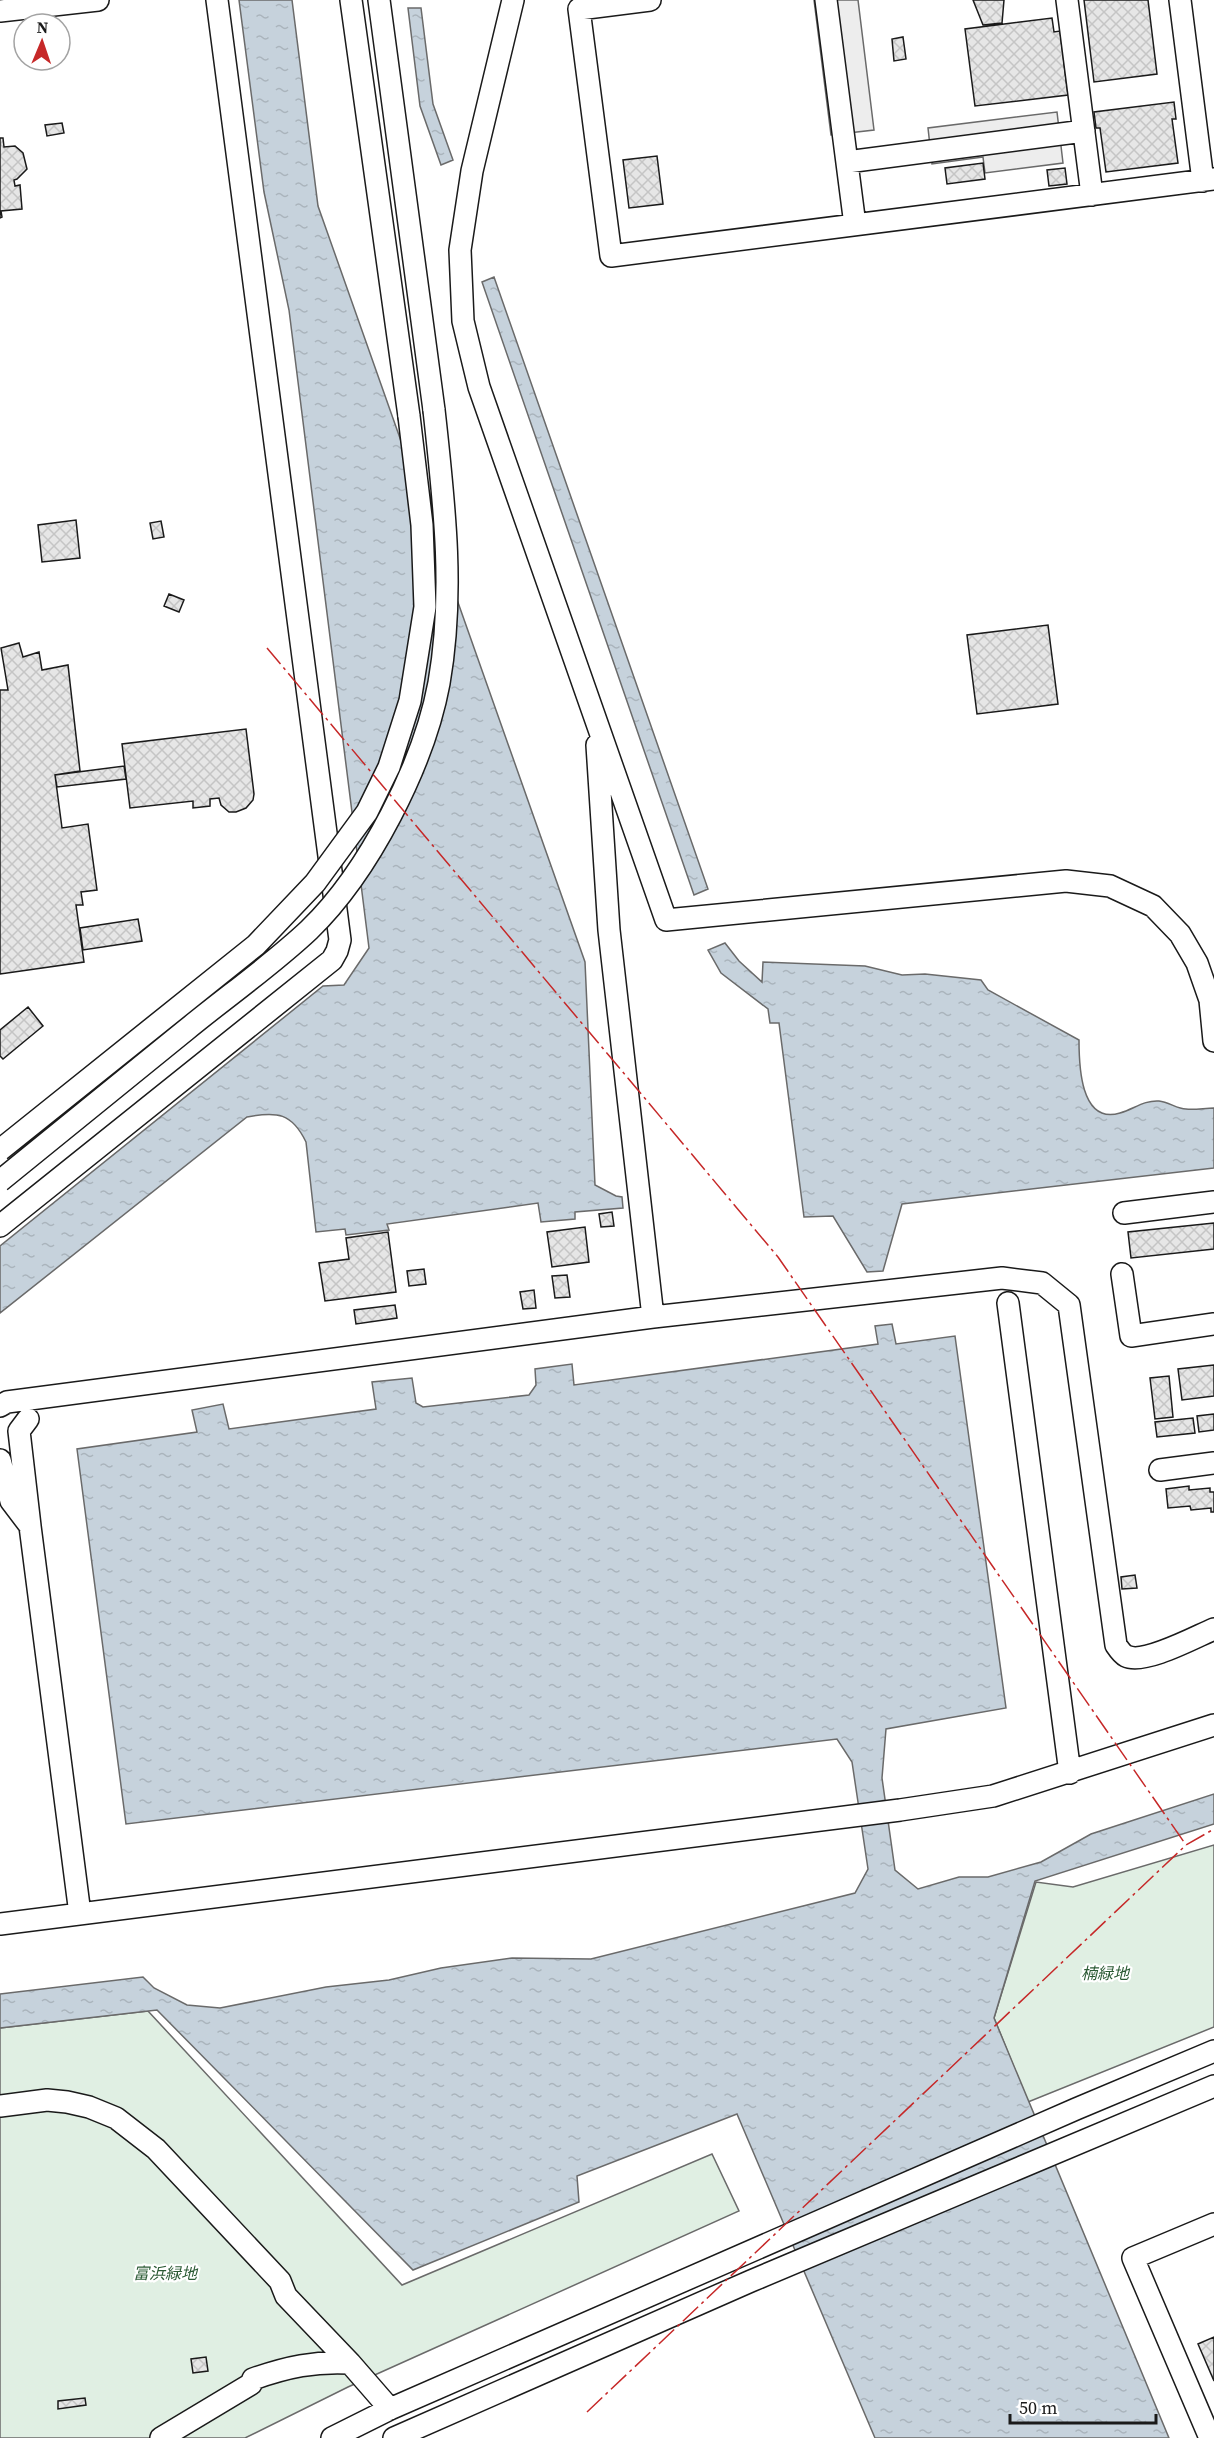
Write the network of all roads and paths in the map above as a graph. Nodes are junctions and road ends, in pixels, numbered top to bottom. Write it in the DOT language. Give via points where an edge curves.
graph roads {
  1 [pos="98,0"];
  2 [pos="216,0"];
  3 [pos="351,0"];
  4 [pos="379,0"];
  5 [pos="513,0"];
  6 [pos="650,0"];
  7 [pos="826,0"];
  8 [pos="1067,0"];
  9 [pos="1180,0"];
  10 [pos="42,3"];
  11 [pos="0,11"];
  12 [pos="1084,131"];
  13 [pos="847,162"];
  14 [pos="1208,180"];
  15 [pos="1092,195"];
  16 [pos="855,225"];
  17 [pos="596,719"];
  18 [pos="1214,1041"];
  19 [pos="0,1150"];
  20 [pos="0,1181"];
  21 [pos="1214,1202"];
  22 [pos="1124,1213"];
  23 [pos="0,1226"];
  24 [pos="1122,1274"];
  25 [pos="1008,1302"];
  26 [pos="653,1317"];
  27 [pos="1214,1324"];
  28 [pos="0,1406"];
  29 [pos="28,1419"];
  30 [pos="0,1460"];
  31 [pos="1214,1462"];
  32 [pos="1160,1470"];
  33 [pos="30,1526"];
  34 [pos="1214,1629"];
  35 [pos="1214,1725"];
  36 [pos="1070,1773"];
  37 [pos="80,1914"];
  38 [pos="0,1924"];
  39 [pos="1214,2051"];
  40 [pos="1214,2086"];
  41 [pos="0,2106"];
  42 [pos="1214,2224"];
  43 [pos="350,2363"];
  44 [pos="390,2409"];
  45 [pos="161,2438"];
  46 [pos="332,2438"];
  47 [pos="394,2438"];
  48 [pos="1210,2438"];
  1 -- 10 [label="street"];
  2 -- 23 [label="street" via="340,940 332,960"];
  3 -- 19 [label="street, bridge" via="422,525 425,607 410,701 389,767 368,812 315,884 256,945"];
  4 -- 20 [label="street, bridge" via="447,530 447,613 439,684 418,757 394,810 355,874 309,929"];
  5 -- 17 [label="street" via="472,171 460,250 464,321 479,387"];
  6 -- 16 [label="street" via="579,9 610,256"];
  7 -- 13 [label="street"];
  8 -- 12 [label="street"];
  9 -- 14 [label="street"];
  10 -- 11 [label="street"];
  12 -- 13 [label="street"];
  12 -- 15 [label="street"];
  13 -- 16 [label="street"];
  14 -- 15 [label="street"];
  15 -- 16 [label="street"];
  17 -- 18 [label="street" via="666,920 1066,881 1110,886 1153,906 1180,934 1197,963 1210,1000"];
  17 -- 26 [label="street" via="609,930"];
  21 -- 22 [label="street"];
  24 -- 27 [label="street" via="1131,1336"];
  25 -- 36 [label="street"];
  26 -- 28 [label="street" via="7,1402"];
  26 -- 34 [label="street" via="1002,1278 1042,1283 1069,1305 1116,1646 1125,1655 1139,1659"];
  29 -- 33 [label="street" via="19,1431"];
  30 -- 33 [label="street" via="11,1501"];
  31 -- 32 [label="street"];
  33 -- 37 [label="street"];
  35 -- 36 [label="street"];
  36 -- 37 [label="street" via="993,1796 900,1810"];
  37 -- 38 [label="street"];
  39 -- 44 [label="street"];
  40 -- 47 [label="street" via="751,2281"];
  41 -- 43 [label="street" via="47,2100 67,2102 116,2118 156,2149 280,2281 286,2296"];
  42 -- 48 [label="street" via="1133,2258"];
  43 -- 44 [label="street"];
  43 -- 45 [label="street" via="321,2361 253,2379 251,2384"];
  44 -- 46 [label="street"];
}
